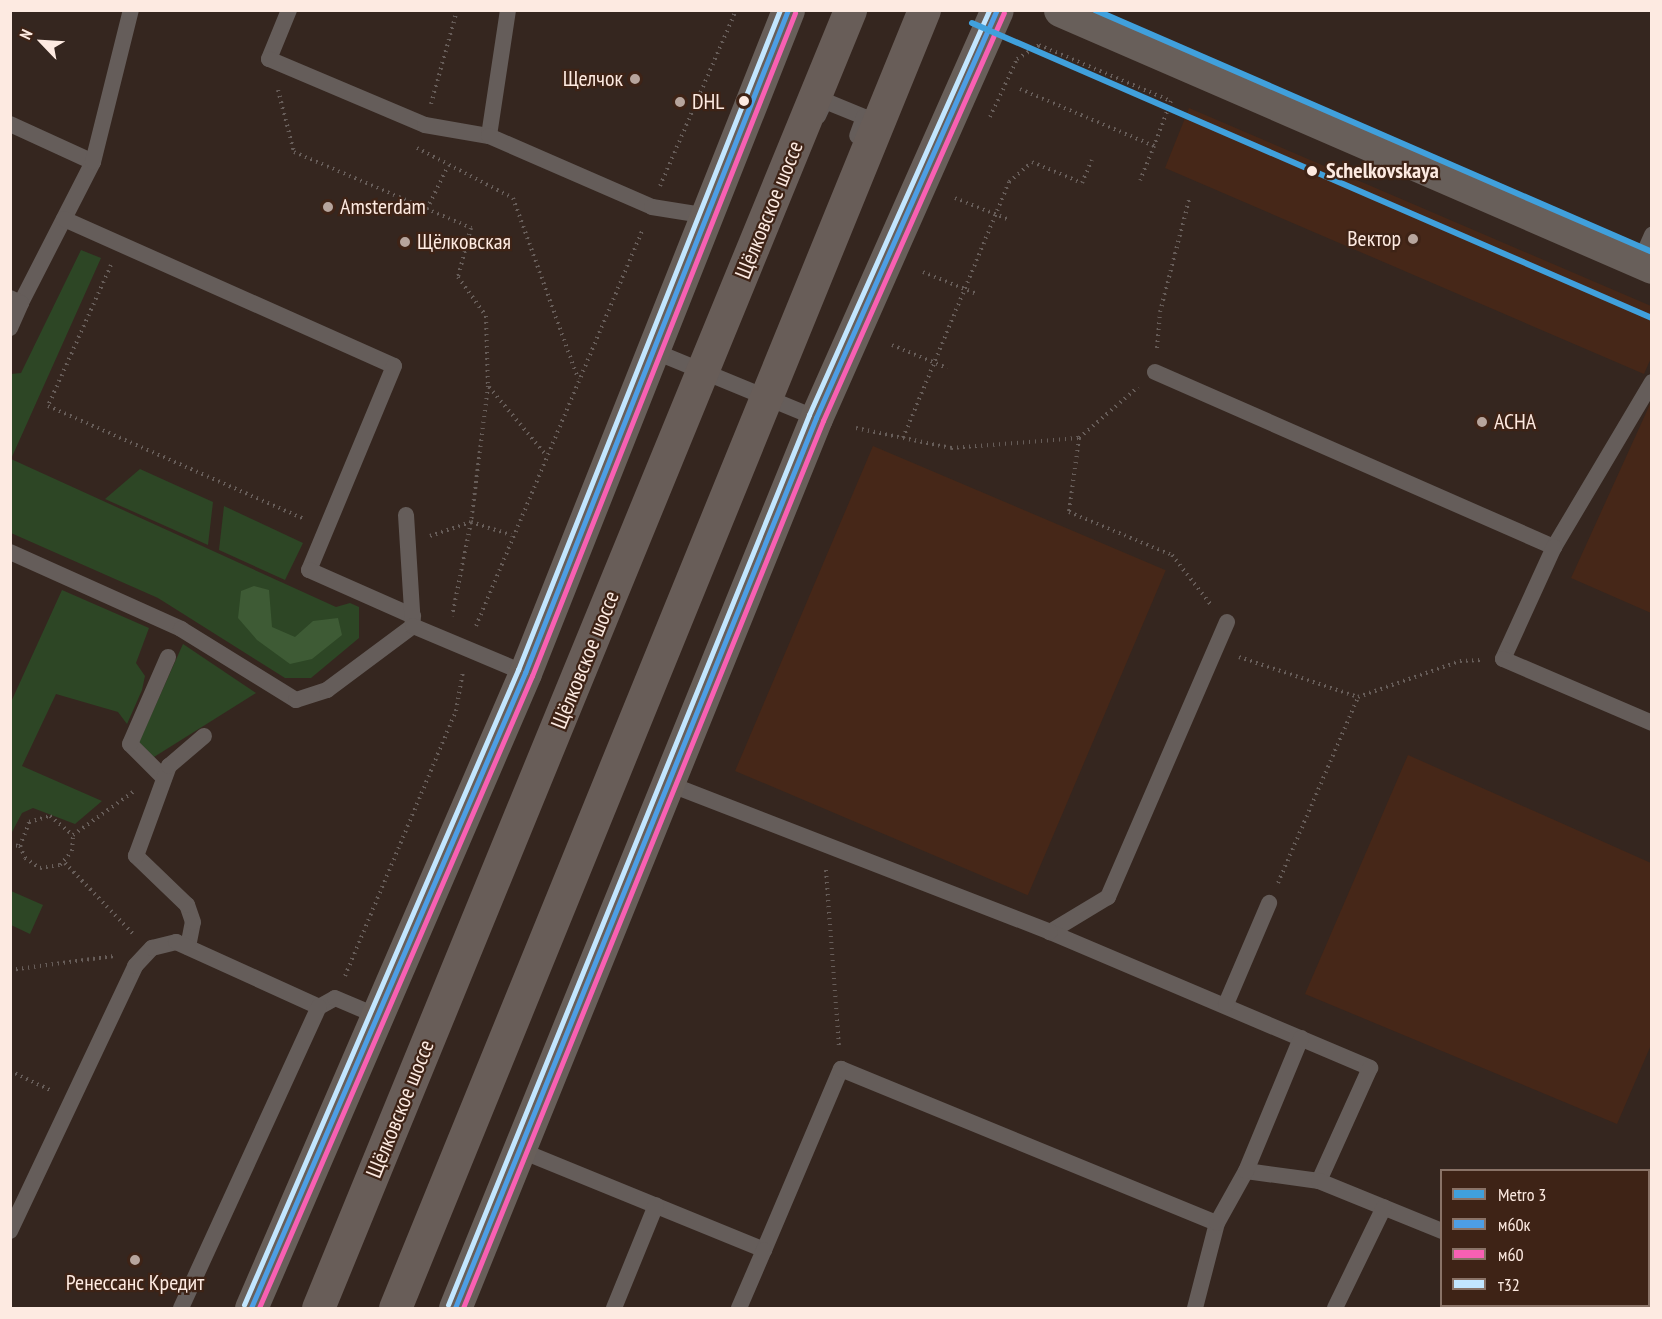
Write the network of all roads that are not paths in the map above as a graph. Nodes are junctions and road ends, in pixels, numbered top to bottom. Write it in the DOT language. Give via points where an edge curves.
graph roads {
  1 [pos="131,10"];
  2 [pos="289,10"];
  3 [pos="508,10"];
  4 [pos="788,10"];
  5 [pos="850,10"];
  6 [pos="924,10"];
  7 [pos="997,10"];
  8 [pos="1060,10"];
  9 [pos="10,124"];
  10 [pos="489,136"];
  11 [pos="93,162"];
  12 [pos="708,216"];
  13 [pos="64,219"];
  14 [pos="1648,254"];
  15 [pos="16,301"];
  16 [pos="10,328"];
  17 [pos="656,352"];
  18 [pos="1155,372"];
  19 [pos="713,376"];
  20 [pos="1652,382"];
  21 [pos="752,393"];
  22 [pos="816,418"];
  23 [pos="406,515"];
  24 [pos="1554,547"];
  25 [pos="10,552"];
  26 [pos="413,621"];
  27 [pos="1227,622"];
  28 [pos="168,657"];
  29 [pos="525,673"];
  30 [pos="1652,723"];
  31 [pos="204,736"];
  32 [pos="160,777"];
  33 [pos="664,782"];
  34 [pos="1269,903"];
  35 [pos="1050,932"];
  36 [pos="188,947"];
  37 [pos="1226,1005"];
  38 [pos="319,1007"];
  39 [pos="380,1017"];
  40 [pos="1301,1038"];
  41 [pos="517,1149"];
  42 [pos="1246,1171"];
  43 [pos="1319,1181"];
  44 [pos="656,1205"];
  45 [pos="1384,1207"];
  46 [pos="1217,1224"];
  47 [pos="1440,1230"];
  48 [pos="10,1232"];
  49 [pos="764,1250"];
  50 [pos="181,1308"];
  51 [pos="251,1308"];
  52 [pos="318,1308"];
  53 [pos="395,1308"];
  54 [pos="455,1308"];
  55 [pos="614,1308"];
  56 [pos="739,1308"];
  57 [pos="1195,1308"];
  58 [pos="1335,1308"];
  1 -- 11 [label="lane"];
  2 -- 10 [label="lane" via="269,59 420,123"];
  3 -- 10 [label="lane"];
  4 -- 12 [label="main road"];
  5 -- 52 [label="main road, Щёлковское шоссе"];
  6 -- 53 [label="main road"];
  7 -- 22 [label="main road"];
  8 -- 14 [label="main road"];
  9 -- 11 [label="lane"];
  10 -- 12 [label="lane" via="652,207"];
  11 -- 13 [label="lane"];
  12 -- 17 [label="main road"];
  13 -- 15 [label="lane"];
  13 -- 26 [label="lane" via="394,366 309,570"];
  15 -- 16 [label="lane"];
  17 -- 19 [label="lane"];
  17 -- 29 [label="main road"];
  18 -- 24 [label="lane"];
  19 -- 21 [label="lane"];
  19 -- 21 [label="lane" via="825,101 864,117"];
  20 -- 24 [label="lane"];
  21 -- 22 [label="lane"];
  22 -- 33 [label="main road"];
  23 -- 26 [label="lane"];
  24 -- 30 [label="lane" via="1503,659"];
  25 -- 26 [label="lane" via="181,629 296,700 327,690"];
  26 -- 29 [label="lane"];
  27 -- 35 [label="lane" via="1108,897"];
  28 -- 32 [label="lane" via="130,744"];
  29 -- 39 [label="main road"];
  31 -- 32 [label="lane" via="174,757"];
  32 -- 36 [label="lane" via="136,856 187,905 193,922"];
  33 -- 35 [label="lane"];
  33 -- 41 [label="main road"];
  34 -- 37 [label="lane"];
  35 -- 37 [label="lane"];
  36 -- 38 [label="lane"];
  36 -- 48 [label="lane" via="176,942 149,951 135,966"];
  37 -- 40 [label="lane"];
  38 -- 39 [label="lane" via="335,998"];
  38 -- 50 [label="lane"];
  39 -- 51 [label="main road"];
  40 -- 42 [label="lane"];
  40 -- 43 [label="lane" via="1370,1068"];
  41 -- 44 [label="lane"];
  41 -- 54 [label="main road"];
  42 -- 43 [label="lane"];
  42 -- 46 [label="lane"];
  43 -- 45 [label="lane"];
  44 -- 49 [label="lane"];
  44 -- 55 [label="lane"];
  45 -- 47 [label="lane"];
  45 -- 58 [label="lane"];
  46 -- 49 [label="lane" via="841,1069"];
  46 -- 57 [label="lane"];
  49 -- 56 [label="lane"];
}
